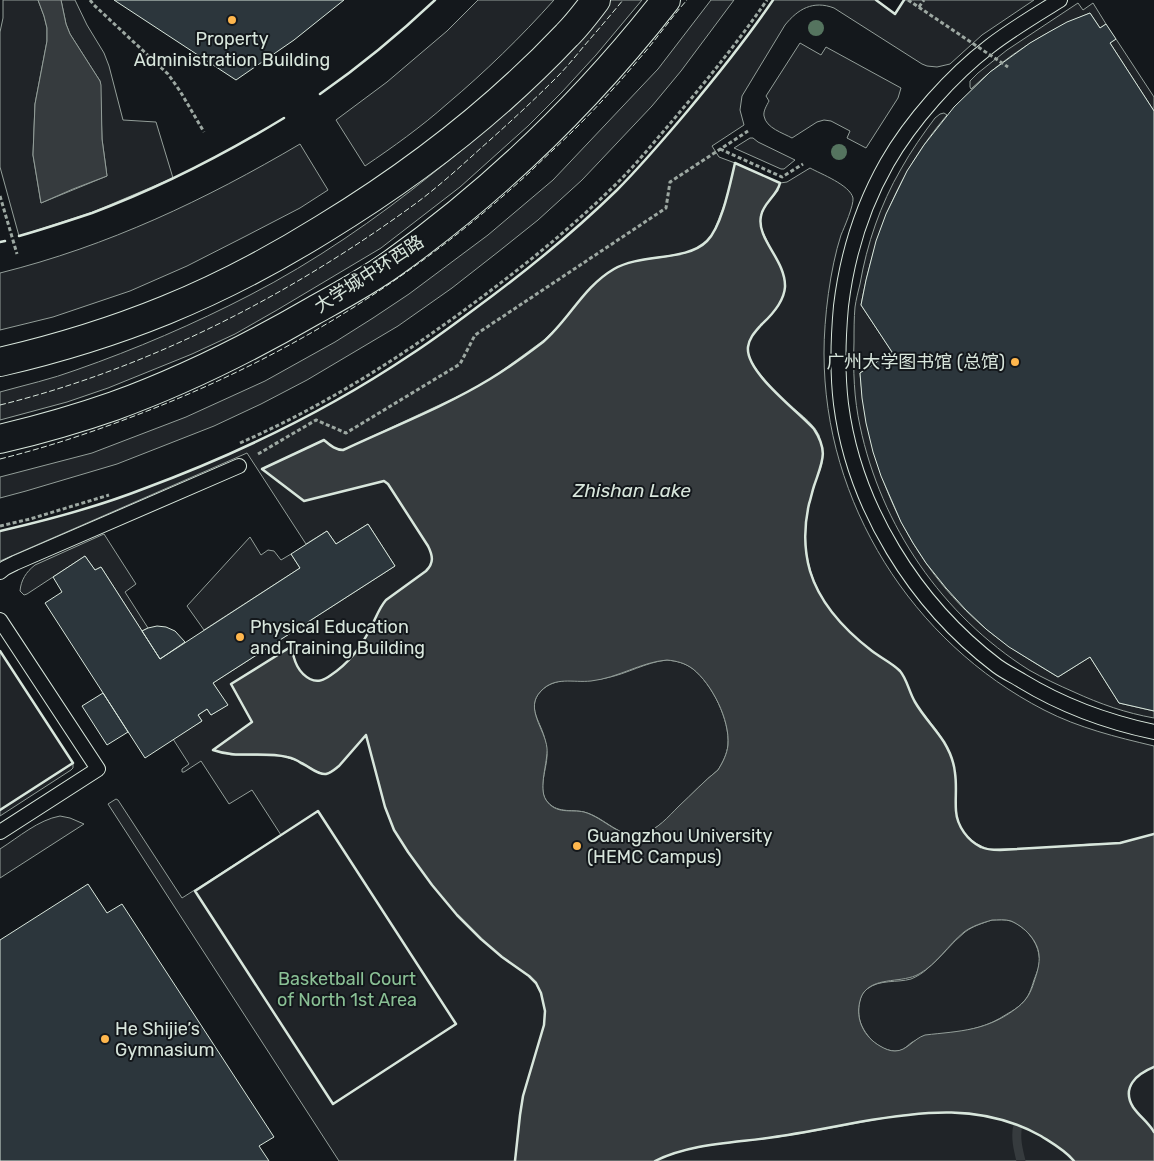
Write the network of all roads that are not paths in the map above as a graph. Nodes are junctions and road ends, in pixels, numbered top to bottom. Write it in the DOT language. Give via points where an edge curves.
graph roads {
  1 [pos="596,0"];
  2 [pos="666,0"];
  3 [pos="1060,0"];
  4 [pos="0,362"];
  5 [pos="0,439"];
  6 [pos="244,462"];
  7 [pos="0,572"];
  8 [pos="0,620"];
  9 [pos="1154,732"];
  10 [pos="0,832"];
  1 -- 4 [label="main road" via="568,34 480,117 371,199 300,243 223,285 166,310 108,332"];
  2 -- 5 [label="main road, 大学城中环西路" via="610,68 541,139 472,201 392,264 287,326 200,370 114,406"];
  3 -- 9 [label="lane" via="974,60 939,93 888,162 866,208 848,266 839,326 841,405 853,457 875,518 906,570 944,618 999,667 1050,697 1089,714"];
  6 -- 7 [label="lane"];
  8 -- 10 [label="lane" via="98,769"];
}
